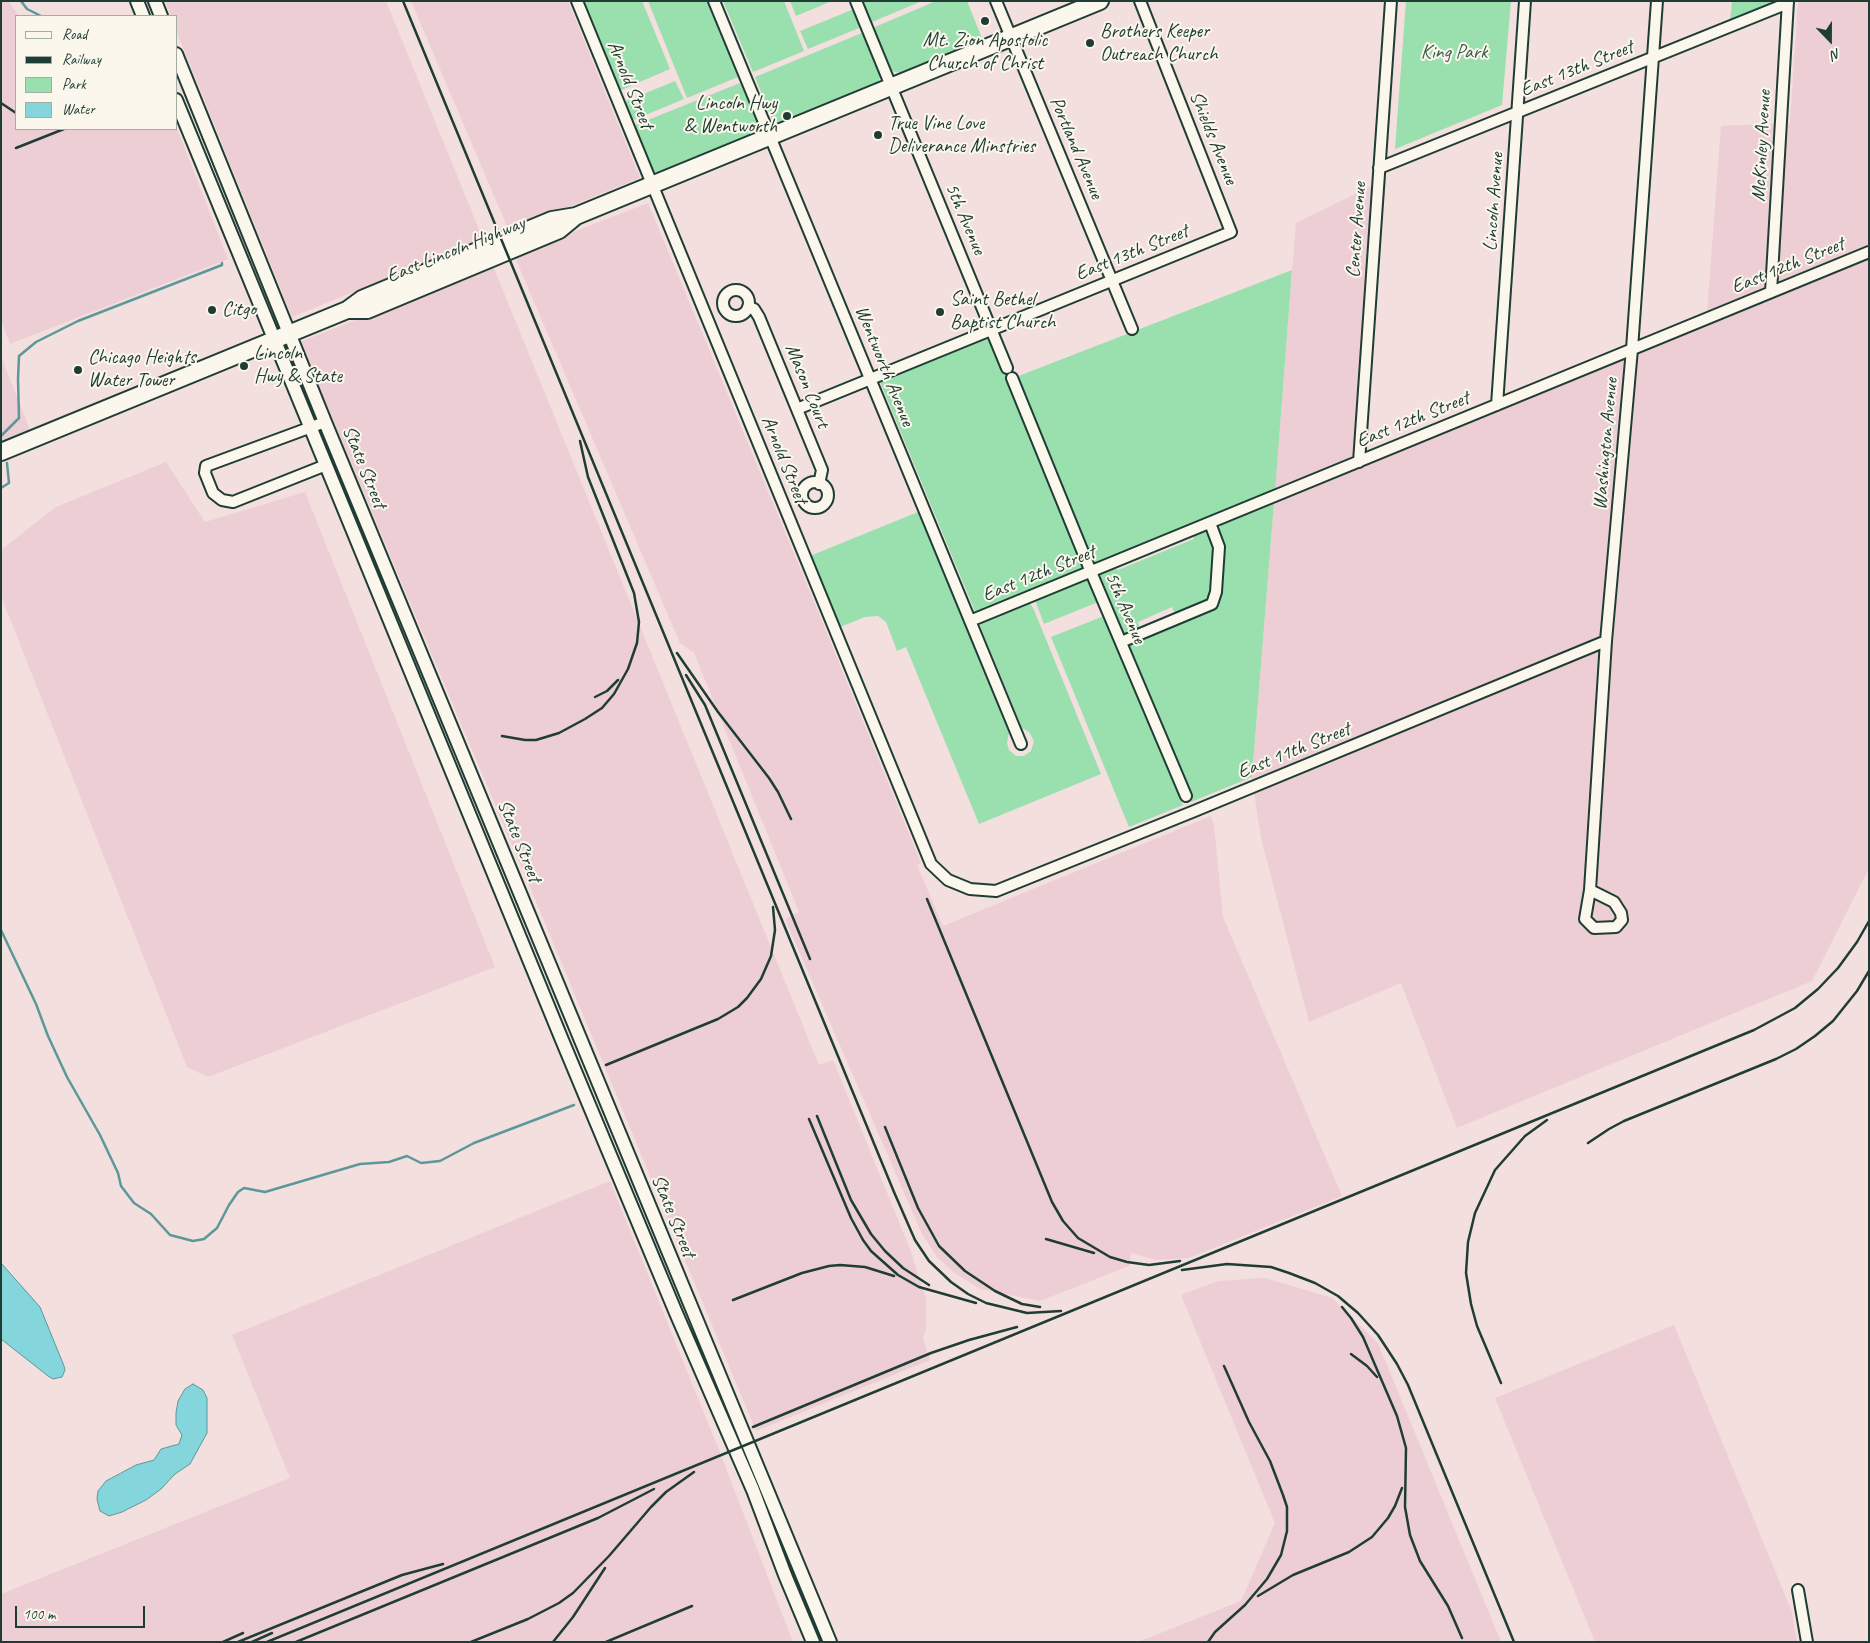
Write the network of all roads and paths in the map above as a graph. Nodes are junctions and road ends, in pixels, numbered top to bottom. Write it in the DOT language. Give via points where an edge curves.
graph roads {
  1 [pos="137,1"];
  2 [pos="155,1"];
  3 [pos="577,1"];
  4 [pos="714,1"];
  5 [pos="856,1"];
  6 [pos="996,1"];
  7 [pos="1100,1"];
  8 [pos="1140,1"];
  9 [pos="1391,1"];
  10 [pos="1525,1"];
  11 [pos="1658,1"];
  12 [pos="1788,2"];
  13 [pos="143,15"];
  14 [pos="161,15"];
  15 [pos="1011,38"];
  16 [pos="1653,57"];
  17 [pos="178,59"];
  18 [pos="891,87"];
  19 [pos="178,104"];
  20 [pos="1517,112"];
  21 [pos="771,136"];
  22 [pos="1379,168"];
  23 [pos="652,185"];
  24 [pos="1231,232"];
  25 [pos="1869,252"];
  26 [pos="1112,280"];
  27 [pos="1771,292"];
  28 [pos="748,307"];
  29 [pos="992,329"];
  30 [pos="1132,329"];
  31 [pos="282,337"];
  32 [pos="1632,349"];
  33 [pos="871,379"];
  34 [pos="1497,405"];
  35 [pos="797,409"];
  36 [pos="325,422"];
  37 [pos="310,427"];
  38 [pos="1,452"];
  39 [pos="1360,462"];
  40 [pos="326,465"];
  41 [pos="819,484"];
  42 [pos="1210,523"];
  43 [pos="1091,572"];
  44 [pos="970,621"];
  45 [pos="1606,641"];
  46 [pos="1121,642"];
  47 [pos="1021,744"];
  48 [pos="1186,796"];
  49 [pos="1590,890"];
  50 [pos="996,891"];
  51 [pos="1798,1590"];
  52 [pos="813,1642"];
  53 [pos="830,1642"];
  54 [pos="1806,1642"];
  1 -- 13 [label="street"];
  2 -- 14 [label="street"];
  3 -- 23 [label="street, Arnold Street"];
  4 -- 21 [label="street, Wentworth Avenue"];
  5 -- 18 [label="street, 5th Avenue"];
  6 -- 15 [label="street, Portland Avenue"];
  7 -- 15 [label="main road, East Lincoln Highway"];
  8 -- 24 [label="street, Shields Avenue"];
  9 -- 22 [label="street, Center Avenue"];
  10 -- 20 [label="street, Lincoln Avenue"];
  11 -- 16 [label="street, Washington Avenue"];
  12 -- 16 [label="street, East 13th Street"];
  12 -- 27 [label="street, McKinley Avenue"];
  15 -- 18 [label="main road, East Lincoln Highway"];
  15 -- 26 [label="street, Portland Avenue"];
  16 -- 20 [label="street, East 13th Street"];
  16 -- 32 [label="street, Washington Avenue"];
  17 -- 31 [label="street, State Street"];
  18 -- 21 [label="main road, East Lincoln Highway"];
  18 -- 29 [label="street, 5th Avenue"];
  19 -- 31 [label="street, State Street"];
  20 -- 22 [label="street, East 13th Street"];
  20 -- 34 [label="street, Lincoln Avenue"];
  21 -- 23 [label="main road, East Lincoln Highway"];
  21 -- 33 [label="street, Wentworth Avenue"];
  22 -- 39 [label="street, Center Avenue"];
  23 -- 31 [label="main road, East Lincoln Highway" via="576,216 552,220 362,299 346,310"];
  23 -- 50 [label="street, Arnold Street" via="931,864 948,880 970,889"];
  24 -- 26 [label="street, East 13th Street"];
  25 -- 27 [label="street, East 12th Street"];
  26 -- 29 [label="street, East 13th Street"];
  26 -- 30 [label="street, Portland Avenue"];
  27 -- 32 [label="street, East 12th Street"];
  28 -- 35 [label="street, Mason Court" via="759,317"];
  29 -- 33 [label="street, East 13th Street"];
  29 -- 43 [label="street, 5th Avenue"];
  31 -- 36 [label="street, State Street"];
  31 -- 37 [label="street, State Street"];
  31 -- 38 [label="main road, East Lincoln Highway"];
  32 -- 34 [label="street, East 12th Street"];
  32 -- 45 [label="street, Washington Avenue"];
  33 -- 35 [label="street, East 13th Street"];
  33 -- 44 [label="street, Wentworth Avenue"];
  34 -- 39 [label="street, East 12th Street"];
  35 -- 41 [label="street, Mason Court" via="822,470"];
  36 -- 37 [label="street"];
  36 -- 53 [label="street, State Street"];
  37 -- 40 [label="street, State Street"];
  37 -- 40 [label="street" via="206,466 205,473 213,493 222,500 233,502"];
  39 -- 42 [label="street, East 12th Street"];
  40 -- 52 [label="street, State Street"];
  42 -- 43 [label="street, East 12th Street"];
  42 -- 46 [label="street" via="1219,552 1212,604"];
  43 -- 44 [label="street, East 12th Street"];
  43 -- 46 [label="street, 5th Avenue"];
  44 -- 47 [label="street, Wentworth Avenue"];
  45 -- 49 [label="street, Washington Avenue"];
  45 -- 50 [label="street, East 11th Street"];
  46 -- 48 [label="street, 5th Avenue"];
  51 -- 54 [label="street"];
}
